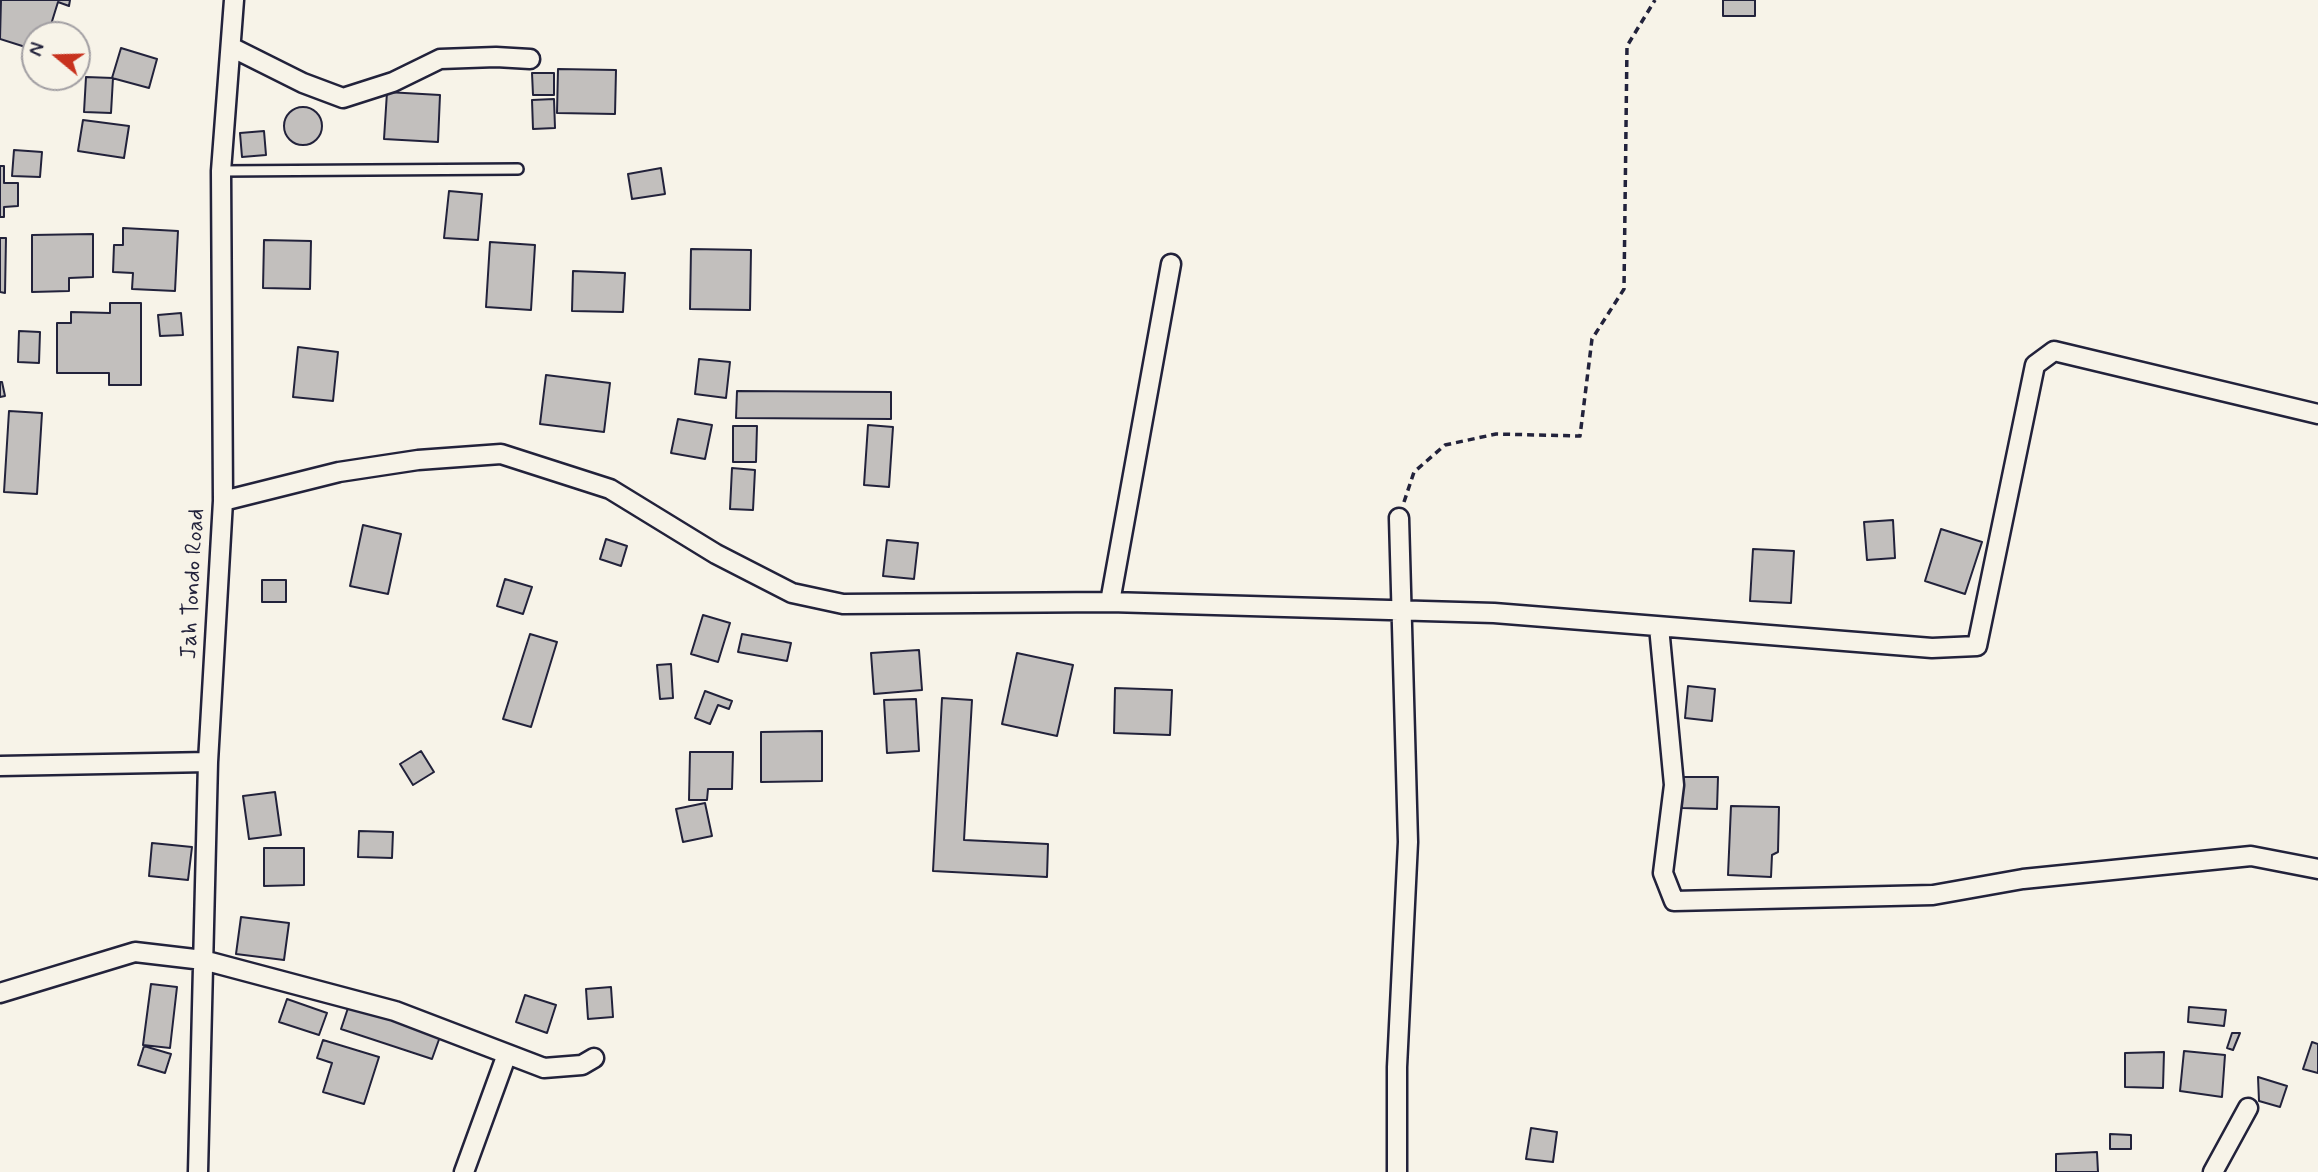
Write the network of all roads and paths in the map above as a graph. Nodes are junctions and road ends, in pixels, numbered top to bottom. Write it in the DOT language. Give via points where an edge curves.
graph roads {
  1 [pos="234,0"];
  2 [pos="1655,0"];
  3 [pos="231,47"];
  4 [pos="530,59"];
  5 [pos="518,169"];
  6 [pos="221,171"];
  7 [pos="1171,264"];
  8 [pos="2318,414"];
  9 [pos="223,502"];
  10 [pos="1399,518"];
  11 [pos="1110,602"];
  12 [pos="1401,611"];
  13 [pos="1659,627"];
  14 [pos="208,762"];
  15 [pos="0,766"];
  16 [pos="2318,869"];
  17 [pos="203,960"];
  18 [pos="0,993"];
  19 [pos="507,1054"];
  20 [pos="594,1058"];
  21 [pos="2248,1108"];
  22 [pos="198,1172"];
  23 [pos="464,1172"];
  24 [pos="1397,1172"];
  25 [pos="2213,1172"];
  1 -- 3 [label="street, Jah Tondo Road"];
  2 -- 10 [label="path" via="1626,46 1623,289 1592,339 1580,436 1496,434 1444,445 1414,472"];
  3 -- 4 [label="street" via="343,98 393,82 440,59"];
  3 -- 6 [label="street, Jah Tondo Road"];
  5 -- 6 [label="lane"];
  6 -- 9 [label="street, Jah Tondo Road"];
  7 -- 11 [label="street"];
  8 -- 13 [label="street" via="2054,351 2035,365 1977,646 1933,648"];
  9 -- 11 [label="street" via="339,472 501,454 610,489 716,554 792,593 843,604"];
  9 -- 14 [label="street, Jah Tondo Road"];
  10 -- 12 [label="street"];
  11 -- 12 [label="street"];
  12 -- 13 [label="street" via="1494,613"];
  12 -- 24 [label="street" via="1408,842"];
  13 -- 16 [label="street" via="1674,785 1663,873 1674,901 1933,895 2023,879 2251,856"];
  14 -- 15 [label="street"];
  14 -- 17 [label="street, Jah Tondo Road"];
  17 -- 18 [label="street" via="135,952"];
  17 -- 19 [label="street" via="395,1011"];
  17 -- 22 [label="street, Jah Tondo Road"];
  19 -- 20 [label="street" via="544,1068 582,1065"];
  19 -- 23 [label="street"];
  21 -- 25 [label="street"];
}
